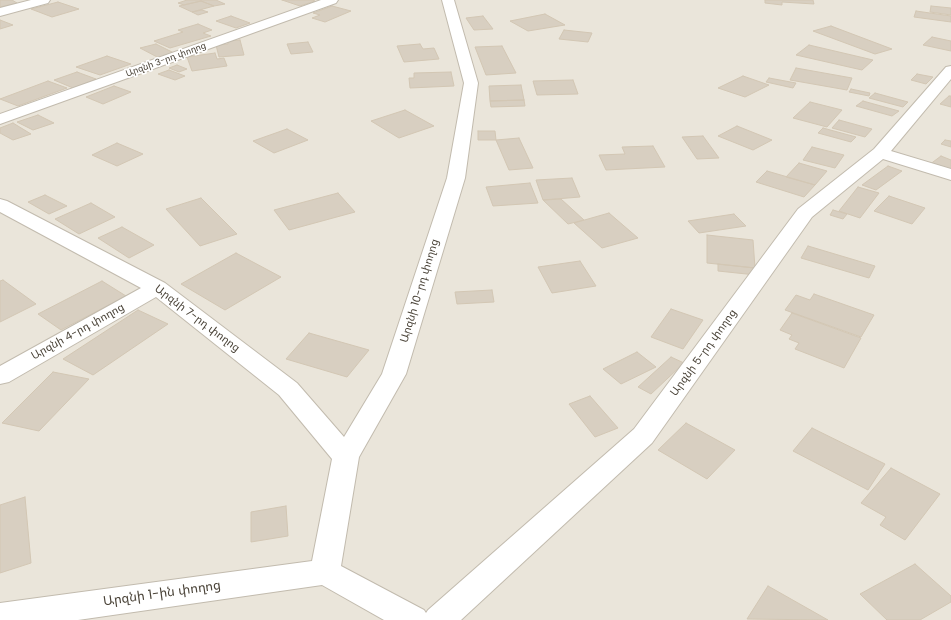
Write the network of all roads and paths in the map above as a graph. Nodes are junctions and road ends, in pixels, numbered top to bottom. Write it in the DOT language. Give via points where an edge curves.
graph roads {
  1 [pos="44,0"];
  2 [pos="332,0"];
  3 [pos="448,0"];
  4 [pos="0,12"];
  5 [pos="947,80"];
  6 [pos="0,119"];
  7 [pos="880,154"];
  8 [pos="951,175"];
  9 [pos="0,205"];
  10 [pos="157,288"];
  11 [pos="0,376"];
  12 [pos="346,456"];
  13 [pos="325,572"];
  14 [pos="0,617"];
  15 [pos="413,620"];
  16 [pos="439,620"];
  1 -- 4 [label="street"];
  2 -- 6 [label="street, Արզնի 3-րդ փողոց"];
  3 -- 12 [label="street, Արզնի 10-րդ փողոց" via="471,83 456,178 394,374"];
  5 -- 7 [label="street, Արզնի 5-րդ փողոց"];
  7 -- 8 [label="street"];
  7 -- 16 [label="street, Արզնի 5-րդ փողոց" via="805,213 643,436"];
  9 -- 10 [label="street, Արզնի 7-րդ փողոց"];
  10 -- 11 [label="street, Արզնի 4-րդ փողոց"];
  10 -- 12 [label="street, Արզնի 7-րդ փողոց" via="288,389"];
  12 -- 13 [label="street, Արզնի 10-րդ փողոց"];
  13 -- 14 [label="street, Արզնի 1-ին փողոց"];
  13 -- 15 [label="street"];
}
